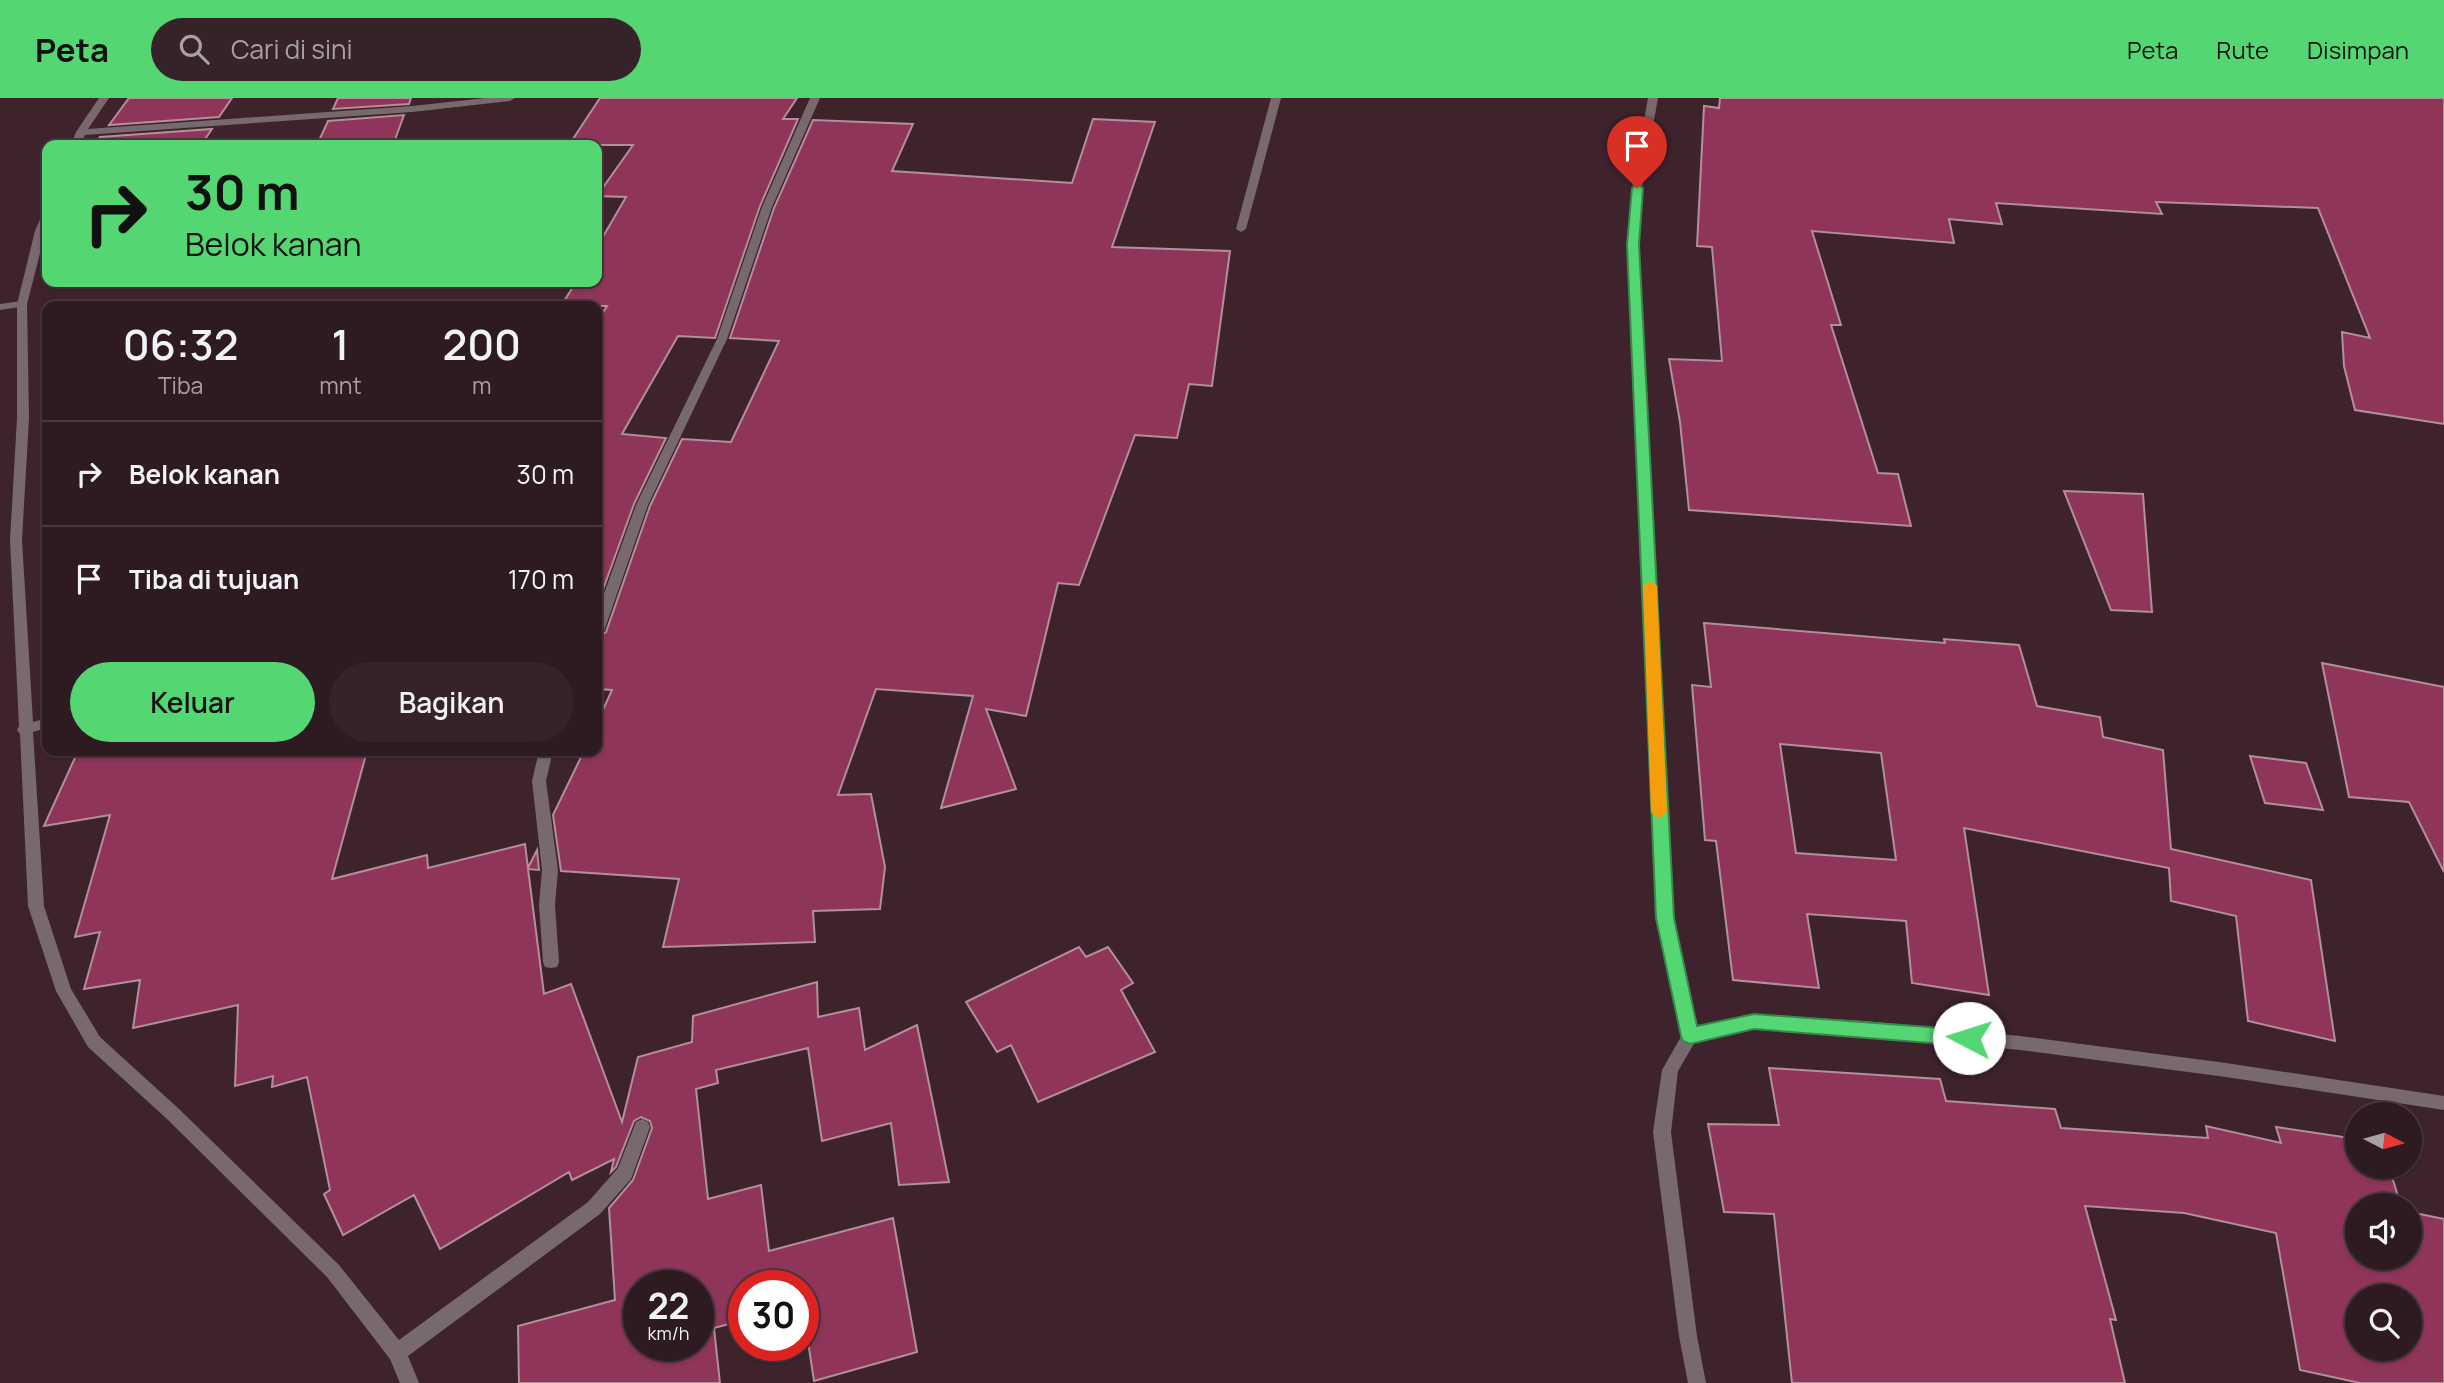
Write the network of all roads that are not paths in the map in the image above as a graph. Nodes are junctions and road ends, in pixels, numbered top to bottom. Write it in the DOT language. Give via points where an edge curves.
graph roads {
  1 [pos="104,98"];
  2 [pos="510,98"];
  3 [pos="815,98"];
  4 [pos="1276,98"];
  5 [pos="1653,98"];
  6 [pos="81,132"];
  7 [pos="78,140"];
  8 [pos="42,226"];
  9 [pos="1241,229"];
  10 [pos="22,304"];
  11 [pos="0,307"];
  12 [pos="602,617"];
  13 [pos="42,725"];
  14 [pos="24,730"];
  15 [pos="545,756"];
  16 [pos="551,962"];
  17 [pos="1690,1036"];
  18 [pos="2444,1103"];
  19 [pos="642,1127"];
  20 [pos="397,1353"];
  21 [pos="410,1383"];
  22 [pos="1697,1383"];
  1 -- 6 [label="street"];
  2 -- 6 [label="street"];
  3 -- 12 [label="street" via="763,218 722,339 642,505"];
  4 -- 9 [label="street"];
  5 -- 17 [label="street" via="1637,188 1633,245 1665,918"];
  6 -- 7 [label="street"];
  8 -- 10 [label="street"];
  10 -- 11 [label="street"];
  10 -- 14 [label="street" via="23,418 16,540"];
  13 -- 14 [label="street"];
  14 -- 20 [label="street" via="36,906 64,991 94,1042 333,1271"];
  15 -- 16 [label="street" via="539,780 550,870"];
  17 -- 18 [label="street" via="1754,1021 1891,1031 2102,1054"];
  17 -- 22 [label="street" via="1670,1070 1662,1132"];
  19 -- 20 [label="street" via="625,1173 594,1208"];
  20 -- 21 [label="street"];
}
